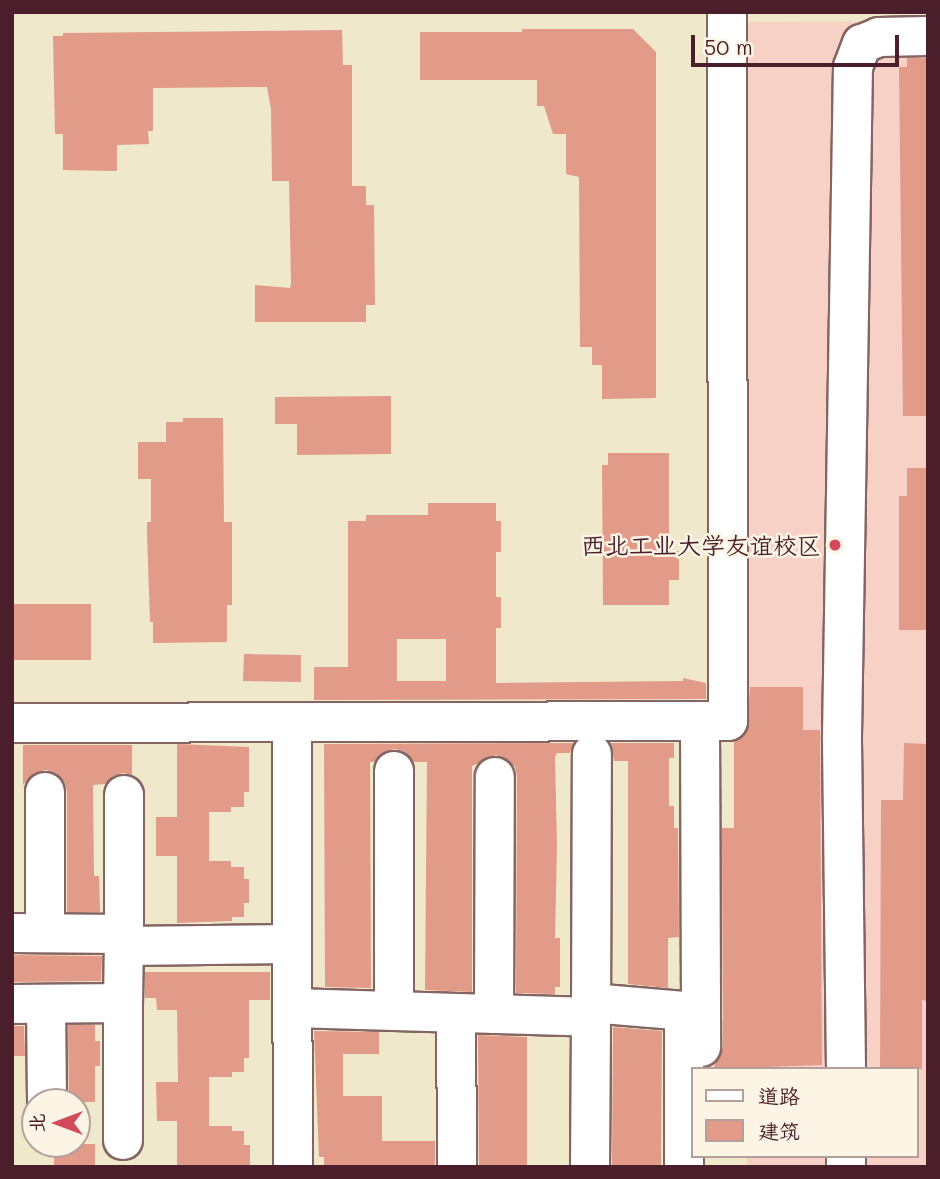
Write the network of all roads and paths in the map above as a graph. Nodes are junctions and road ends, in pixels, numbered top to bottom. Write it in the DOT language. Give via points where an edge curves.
graph roads {
  1 [pos="727,12"];
  2 [pos="928,36"];
  3 [pos="714,721"];
  4 [pos="292,722"];
  5 [pos="12,723"];
  6 [pos="592,754"];
  7 [pos="394,771"];
  8 [pos="495,777"];
  9 [pos="46,792"];
  10 [pos="124,795"];
  11 [pos="29,933"];
  12 [pos="124,940"];
  13 [pos="292,944"];
  14 [pos="123,1003"];
  15 [pos="29,1004"];
  16 [pos="292,1008"];
  17 [pos="591,1010"];
  18 [pos="394,1011"];
  19 [pos="456,1013"];
  20 [pos="494,1014"];
  21 [pos="701,1047"];
  22 [pos="846,1067"];
  23 [pos="44,1088"];
  24 [pos="123,1140"];
  25 [pos="293,1167"];
  26 [pos="457,1167"];
  27 [pos="590,1167"];
  28 [pos="684,1167"];
  1 -- 3 [label="street"];
  2 -- 22 [label="street" via="879,37 862,44 853,67 842,736"];
  3 -- 4 [label="street"];
  3 -- 21 [label="street"];
  4 -- 5 [label="street"];
  4 -- 13 [label="street"];
  6 -- 17 [label="street"];
  7 -- 18 [label="street"];
  8 -- 20 [label="street"];
  9 -- 11 [label="street"];
  10 -- 12 [label="street"];
  11 -- 12 [label="street"];
  12 -- 13 [label="street"];
  12 -- 14 [label="street"];
  13 -- 16 [label="street"];
  14 -- 15 [label="street"];
  14 -- 24 [label="street"];
  15 -- 23 [label="street"];
  16 -- 18 [label="street"];
  16 -- 25 [label="street"];
  17 -- 20 [label="street"];
  17 -- 27 [label="street"];
  17 -- 28 [label="street" via="684,1011"];
  18 -- 19 [label="street"];
  19 -- 20 [label="street"];
  19 -- 26 [label="street"];
}
